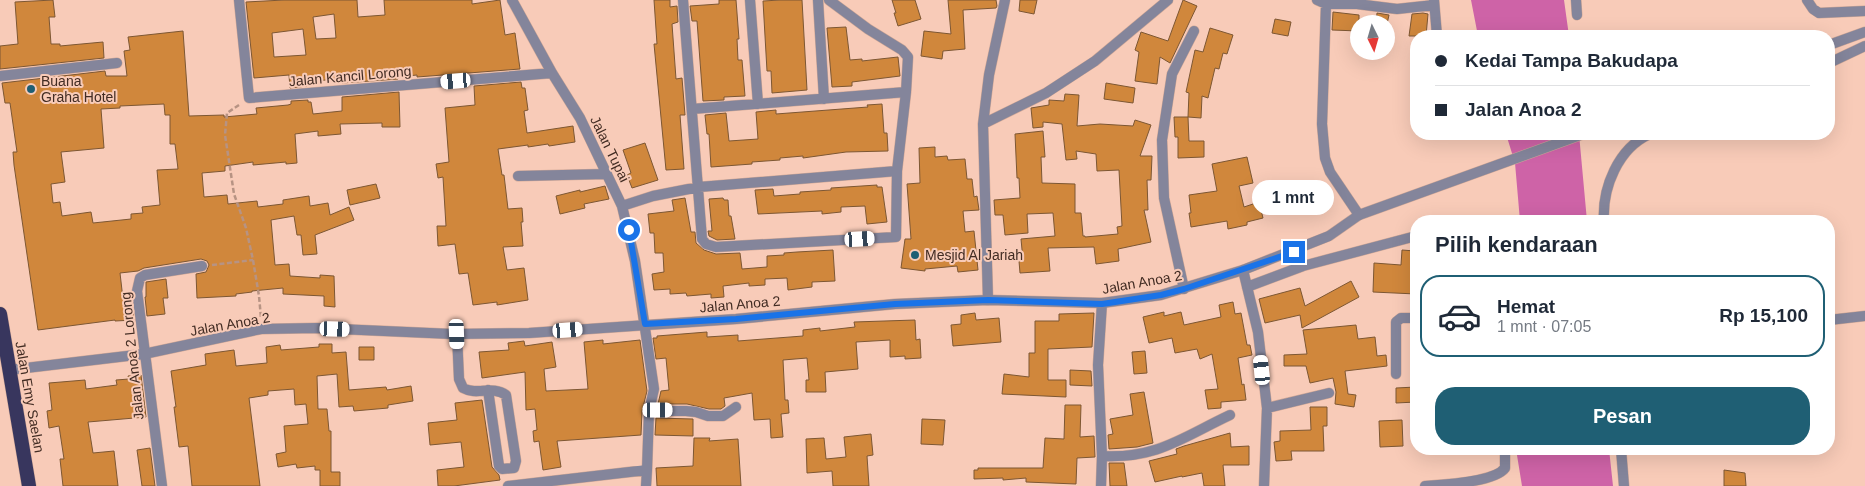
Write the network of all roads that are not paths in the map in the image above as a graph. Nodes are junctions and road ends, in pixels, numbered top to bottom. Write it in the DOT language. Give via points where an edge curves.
graph roads {
  1 [pos="239,0"];
  2 [pos="512,0"];
  3 [pos="683,0"];
  4 [pos="750,0"];
  5 [pos="818,0"];
  6 [pos="829,0"];
  7 [pos="1005,0"];
  8 [pos="1168,0"];
  9 [pos="1576,0"];
  10 [pos="1807,0"];
  11 [pos="1322,2"];
  12 [pos="1434,3"];
  13 [pos="1865,11"];
  14 [pos="1577,15"];
  15 [pos="1436,30"];
  16 [pos="1194,31"];
  17 [pos="1865,32"];
  18 [pos="1835,42"];
  19 [pos="1865,46"];
  20 [pos="1835,60"];
  21 [pos="118,63"];
  22 [pos="552,73"];
  23 [pos="0,76"];
  24 [pos="906,92"];
  25 [pos="824,98"];
  26 [pos="758,104"];
  27 [pos="692,109"];
  28 [pos="984,124"];
  29 [pos="1566,140"];
  30 [pos="1637,140"];
  31 [pos="897,171"];
  32 [pos="607,174"];
  33 [pos="518,176"];
  34 [pos="699,187"];
  35 [pos="622,206"];
  36 [pos="1359,215"];
  37 [pos="1604,215"];
  38 [pos="1410,238"];
  39 [pos="202,266"];
  40 [pos="1243,270"];
  41 [pos="1247,287"];
  42 [pos="1184,289"];
  43 [pos="988,300"];
  44 [pos="1102,304"];
  45 [pos="0,314"];
  46 [pos="1865,316"];
  47 [pos="1410,318"];
  48 [pos="1835,319"];
  49 [pos="645,324"];
  50 [pos="457,334"];
  51 [pos="144,354"];
  52 [pos="4,371"];
  53 [pos="1396,374"];
  54 [pos="488,390"];
  55 [pos="1329,393"];
  56 [pos="736,407"];
  57 [pos="1266,408"];
  58 [pos="649,411"];
  59 [pos="1230,415"];
  60 [pos="1505,455"];
  61 [pos="1621,455"];
  62 [pos="1102,456"];
  63 [pos="647,470"];
  64 [pos="29,486"];
  65 [pos="162,486"];
  66 [pos="508,486"];
  67 [pos="646,486"];
  68 [pos="1101,486"];
  69 [pos="1264,486"];
  70 [pos="1425,486"];
  71 [pos="1624,486"];
  1 -- 22 [label="street, Jalan Kancil Lorong" via="249,98"];
  2 -- 22 [label="street, Jalan Tupai"];
  3 -- 27 [label="street"];
  4 -- 26 [label="street"];
  5 -- 25 [label="street"];
  6 -- 24 [label="street" via="905,53 909,62"];
  7 -- 28 [label="street" via="989,75"];
  8 -- 28 [label="street" via="1096,61 1046,93"];
  9 -- 14 [label="street"];
  10 -- 13 [label="street" via="1819,13"];
  11 -- 12 [label="street" via="1397,9"];
  11 -- 36 [label="street" via="1325,158 1330,172"];
  12 -- 15 [label="street"];
  16 -- 42 [label="street" via="1172,74 1162,140 1164,198"];
  17 -- 18 [label="street"];
  19 -- 20 [label="street"];
  21 -- 23 [label="street"];
  22 -- 32 [label="street, Jalan Tupai" via="580,118"];
  24 -- 25 [label="street"];
  24 -- 31 [label="street"];
  25 -- 26 [label="street"];
  26 -- 27 [label="street"];
  27 -- 34 [label="street"];
  28 -- 43 [label="street"];
  29 -- 36 [label="street, Jalan Anoa 2"];
  30 -- 37 [label="street" via="1615,167"];
  31 -- 34 [label="street"];
  31 -- 34 [label="street" via="896,237 710,246 702,239"];
  32 -- 33 [label="street"];
  32 -- 35 [label="street, Jalan Tupai"];
  34 -- 35 [label="street"];
  35 -- 49 [label="street, Jalan Tupai"];
  36 -- 40 [label="street, Jalan Anoa 2" via="1329,236"];
  38 -- 41 [label="street" via="1303,266"];
  39 -- 51 [label="street, Jalan Anoa 2 Lorong" via="140,278 137,291"];
  40 -- 41 [label="street"];
  40 -- 42 [label="street, Jalan Anoa 2"];
  41 -- 57 [label="street" via="1258,332"];
  42 -- 44 [label="street, Jalan Anoa 2"];
  43 -- 44 [label="street, Jalan Anoa 2"];
  43 -- 49 [label="street, Jalan Anoa 2" via="895,304"];
  44 -- 62 [label="street" via="1098,365"];
  45 -- 52 [label="highway, Jalan Emy Saelan"];
  46 -- 48 [label="street"];
  47 -- 53 [label="street" via="1396,322"];
  49 -- 50 [label="street, Jalan Anoa 2" via="529,333"];
  49 -- 58 [label="street, Jalan Tupai" via="654,388"];
  50 -- 51 [label="street, Jalan Anoa 2" via="261,329"];
  50 -- 54 [label="street" via="460,385 470,391"];
  51 -- 52 [label="street, Jalan Anoa 2"];
  51 -- 65 [label="street, Jalan Anoa 2 Lorong"];
  52 -- 64 [label="highway, Jalan Emy Saelan"];
  54 -- 54 [label="street" via="506,395 516,461 514,468 502,469 499,466"];
  55 -- 57 [label="street"];
  56 -- 58 [label="street" via="723,416"];
  57 -- 69 [label="street"];
  58 -- 63 [label="street, Jalan Tupai"];
  59 -- 62 [label="street" via="1144,455"];
  60 -- 70 [label="street" via="1505,468 1490,476 1462,483"];
  61 -- 71 [label="street"];
  62 -- 68 [label="street"];
  63 -- 66 [label="street"];
  63 -- 67 [label="street, Jalan Tupai"];
}
